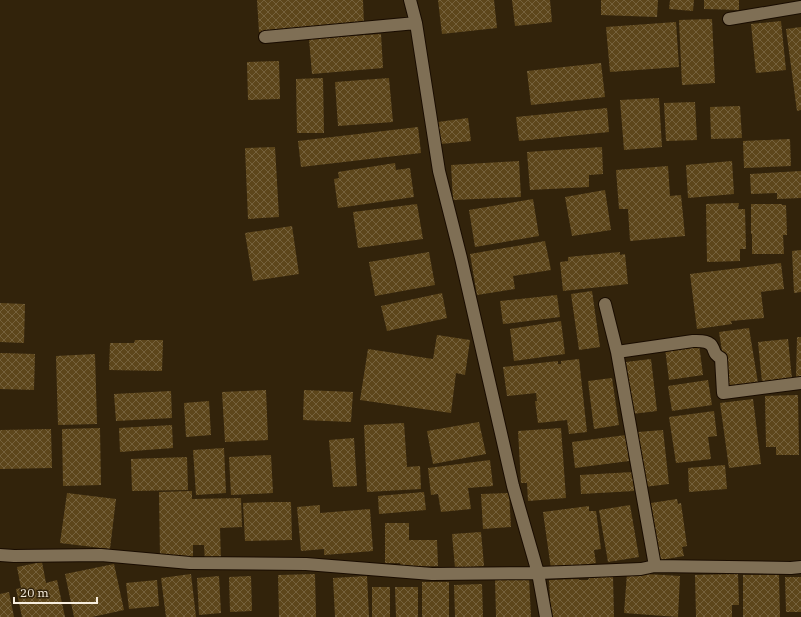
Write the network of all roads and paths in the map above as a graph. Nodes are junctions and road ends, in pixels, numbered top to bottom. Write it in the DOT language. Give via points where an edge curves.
graph roads {
  1 [pos="410,0"];
  2 [pos="801,7"];
  3 [pos="729,19"];
  4 [pos="416,23"];
  5 [pos="266,37"];
  6 [pos="605,304"];
  7 [pos="617,352"];
  8 [pos="801,383"];
  9 [pos="0,555"];
  10 [pos="655,566"];
  11 [pos="801,567"];
  12 [pos="538,573"];
  13 [pos="546,617"];
  1 -- 4 [label="street"];
  2 -- 3 [label="street"];
  4 -- 5 [label="street"];
  4 -- 12 [label="street" via="439,171 513,486"];
  6 -- 7 [label="street"];
  7 -- 8 [label="street" via="703,341 713,346 714,353 720,358 723,393"];
  7 -- 10 [label="street"];
  9 -- 12 [label="street" via="101,554 190,563 306,564 432,574"];
  10 -- 11 [label="street"];
  10 -- 12 [label="street"];
  12 -- 13 [label="street"];
}
